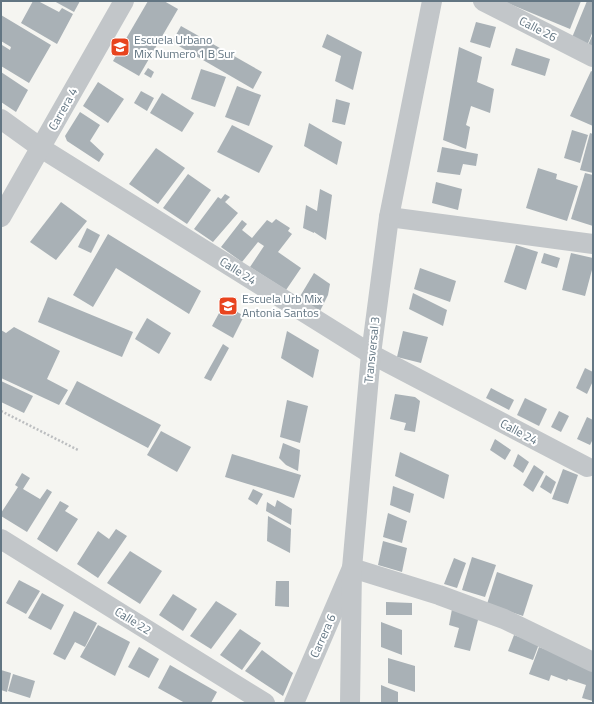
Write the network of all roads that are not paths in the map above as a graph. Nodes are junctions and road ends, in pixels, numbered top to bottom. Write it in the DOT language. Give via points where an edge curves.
graph roads {
  1 [pos="124,1"];
  2 [pos="432,1"];
  3 [pos="483,1"];
  4 [pos="593,57"];
  5 [pos="1,119"];
  6 [pos="41,148"];
  7 [pos="1,217"];
  8 [pos="389,217"];
  9 [pos="593,244"];
  10 [pos="371,354"];
  11 [pos="587,467"];
  12 [pos="1,539"];
  13 [pos="352,568"];
  14 [pos="593,662"];
  15 [pos="265,703"];
  16 [pos="294,703"];
  17 [pos="350,703"];
  1 -- 6 [label="street, Carrera 4"];
  2 -- 8 [label="street, Transversal 3"];
  3 -- 4 [label="street, Calle 26"];
  5 -- 6 [label="street, Calle 24"];
  6 -- 7 [label="street, Carrera 4"];
  6 -- 10 [label="street, Calle 24"];
  8 -- 9 [label="street"];
  8 -- 10 [label="street, Transversal 3"];
  10 -- 11 [label="street, Calle 24"];
  10 -- 13 [label="street, Transversal 3"];
  12 -- 15 [label="street, Calle 22"];
  13 -- 14 [label="street" via="439,595 504,619"];
  13 -- 16 [label="street, Carrera 6"];
  13 -- 17 [label="street, Transversal 3"];
}
